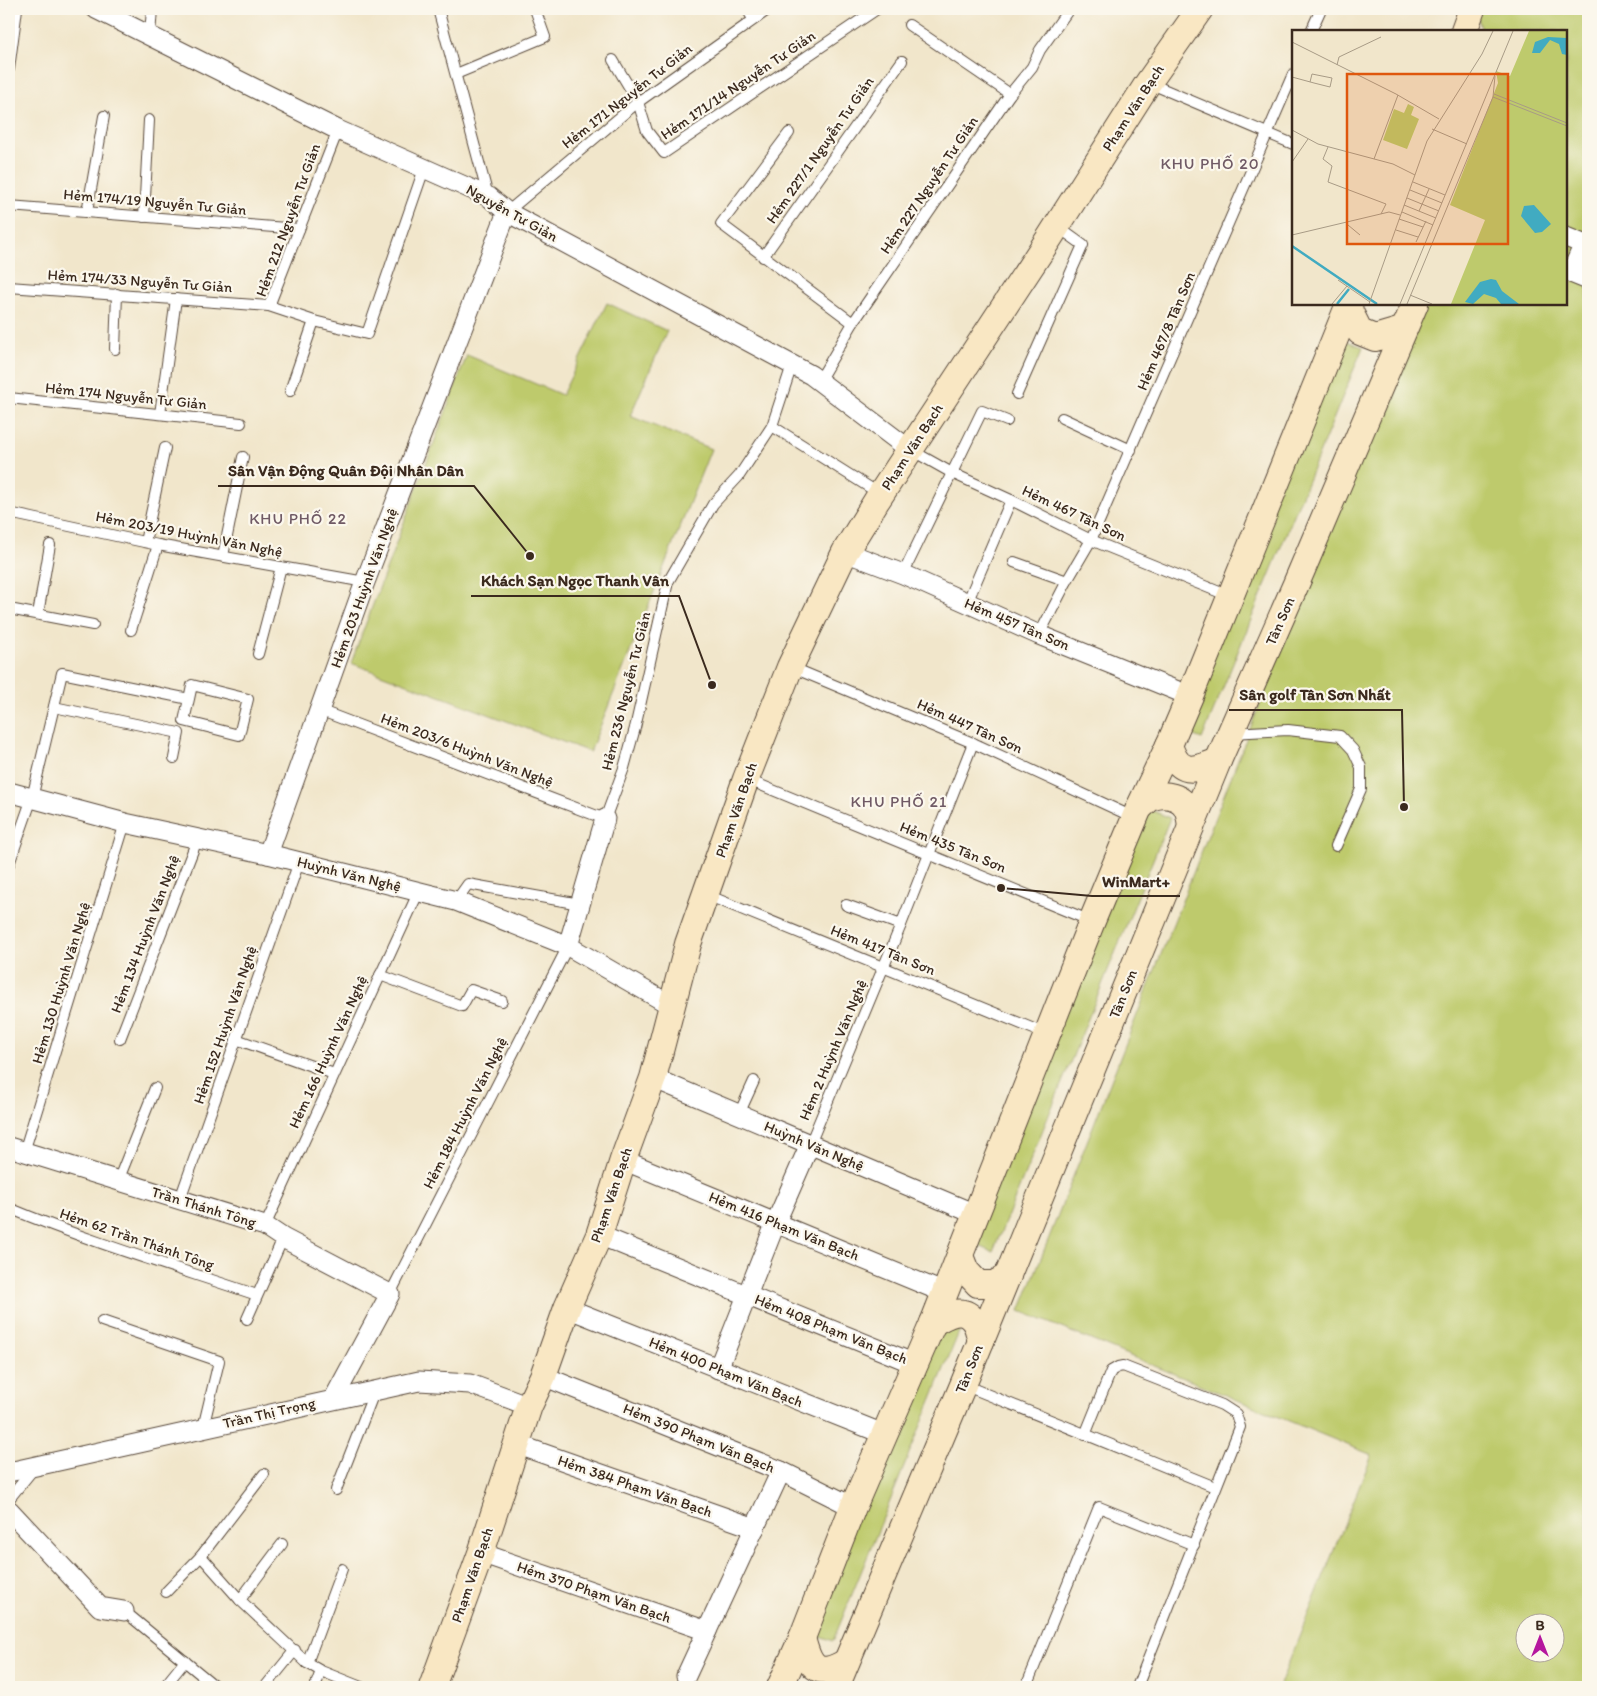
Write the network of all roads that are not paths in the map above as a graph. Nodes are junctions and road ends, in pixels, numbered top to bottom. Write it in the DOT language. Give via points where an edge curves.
graph roads {
  1 [pos="17,9"];
  2 [pos="96,9"];
  3 [pos="152,9"];
  4 [pos="438,9"];
  5 [pos="535,9"];
  6 [pos="747,9"];
  7 [pos="769,9"];
  8 [pos="877,9"];
  9 [pos="1069,9"];
  10 [pos="1200,9"];
  11 [pos="1321,9"];
  12 [pos="753,19"];
  13 [pos="910,25"];
  14 [pos="1311,30"];
  15 [pos="150,35"];
  16 [pos="613,60"];
  17 [pos="902,61"];
  18 [pos="9,69"];
  19 [pos="456,74"];
  20 [pos="1292,76"];
  21 [pos="1148,83"];
  22 [pos="1010,94"];
  23 [pos="638,102"];
  24 [pos="104,116"];
  25 [pos="149,120"];
  26 [pos="338,130"];
  27 [pos="789,133"];
  28 [pos="1268,134"];
  29 [pos="1292,144"];
  30 [pos="424,169"];
  31 [pos="488,197"];
  32 [pos="9,206"];
  33 [pos="87,212"];
  34 [pos="507,212"];
  35 [pos="144,217"];
  36 [pos="1057,226"];
  37 [pos="299,229"];
  38 [pos="1567,237"];
  39 [pos="1586,245"];
  40 [pos="764,257"];
  41 [pos="1575,275"];
  42 [pos="9,286"];
  43 [pos="117,294"];
  44 [pos="176,299"];
  45 [pos="1349,305"];
  46 [pos="1349,305"];
  47 [pos="1414,305"];
  48 [pos="269,306"];
  49 [pos="314,321"];
  50 [pos="852,323"];
  51 [pos="1402,330"];
  52 [pos="115,349"];
  53 [pos="792,365"];
  54 [pos="819,381"];
  55 [pos="290,391"];
  56 [pos="1017,394"];
  57 [pos="9,398"];
  58 [pos="160,414"];
  59 [pos="1062,418"];
  60 [pos="1007,421"];
  61 [pos="241,423"];
  62 [pos="772,426"];
  63 [pos="165,448"];
  64 [pos="910,450"];
  65 [pos="1131,450"];
  66 [pos="243,457"];
  67 [pos="952,473"];
  68 [pos="881,494"];
  69 [pos="1010,500"];
  70 [pos="9,513"];
  71 [pos="1091,540"];
  72 [pos="145,542"];
  73 [pos="50,545"];
  74 [pos="158,545"];
  75 [pos="845,552"];
  76 [pos="223,556"];
  77 [pos="1014,562"];
  78 [pos="281,567"];
  79 [pos="903,574"];
  80 [pos="1067,581"];
  81 [pos="365,582"];
  82 [pos="1229,596"];
  83 [pos="967,603"];
  84 [pos="9,609"];
  85 [pos="38,614"];
  86 [pos="93,625"];
  87 [pos="131,630"];
  88 [pos="1039,635"];
  89 [pos="258,654"];
  90 [pos="790,666"];
  91 [pos="1190,696"];
  92 [pos="189,699"];
  93 [pos="54,708"];
  94 [pos="319,710"];
  95 [pos="1230,733"];
  96 [pos="973,743"];
  97 [pos="1170,745"];
  98 [pos="174,758"];
  99 [pos="1218,761"];
  100 [pos="746,779"];
  101 [pos="9,792"];
  102 [pos="32,798"];
  103 [pos="1137,813"];
  104 [pos="605,819"];
  105 [pos="125,823"];
  106 [pos="1191,826"];
  107 [pos="197,840"];
  108 [pos="1336,846"];
  109 [pos="930,853"];
  110 [pos="268,854"];
  111 [pos="299,862"];
  112 [pos="9,864"];
  113 [pos="419,891"];
  114 [pos="707,895"];
  115 [pos="456,901"];
  116 [pos="580,904"];
  117 [pos="846,905"];
  118 [pos="1092,921"];
  119 [pos="901,925"];
  120 [pos="568,946"];
  121 [pos="884,966"];
  122 [pos="380,975"];
  123 [pos="502,1001"];
  124 [pos="672,1006"];
  125 [pos="1047,1034"];
  126 [pos="120,1039"];
  127 [pos="236,1039"];
  128 [pos="334,1074"];
  129 [pos="653,1078"];
  130 [pos="754,1081"];
  131 [pos="155,1088"];
  132 [pos="739,1114"];
  133 [pos="810,1144"];
  134 [pos="13,1149"];
  135 [pos="622,1160"];
  136 [pos="118,1181"];
  137 [pos="180,1200"];
  138 [pos="9,1208"];
  139 [pos="976,1214"];
  140 [pos="776,1222"];
  141 [pos="264,1226"];
  142 [pos="598,1235"];
  143 [pos="282,1238"];
  144 [pos="960,1256"];
  145 [pos="1008,1276"];
  146 [pos="945,1293"];
  147 [pos="390,1294"];
  148 [pos="257,1295"];
  149 [pos="748,1295"];
  150 [pos="567,1308"];
  151 [pos="246,1319"];
  152 [pos="102,1321"];
  153 [pos="934,1323"];
  154 [pos="981,1341"];
  155 [pos="915,1364"];
  156 [pos="718,1369"];
  157 [pos="543,1376"];
  158 [pos="963,1385"];
  159 [pos="376,1390"];
  160 [pos="334,1398"];
  161 [pos="529,1406"];
  162 [pos="203,1428"];
  163 [pos="886,1435"];
  164 [pos="1085,1435"];
  165 [pos="516,1444"];
  166 [pos="37,1465"];
  167 [pos="781,1471"];
  168 [pos="9,1472"];
  169 [pos="264,1474"];
  170 [pos="1215,1487"];
  171 [pos="336,1490"];
  172 [pos="9,1499"];
  173 [pos="853,1507"];
  174 [pos="9,1510"];
  175 [pos="755,1528"];
  176 [pos="282,1544"];
  177 [pos="1194,1545"];
  178 [pos="481,1553"];
  179 [pos="201,1556"];
  180 [pos="342,1570"];
  181 [pos="166,1592"];
  182 [pos="240,1600"];
  183 [pos="124,1611"];
  184 [pos="707,1631"];
  185 [pos="802,1638"];
  186 [pos="295,1650"];
  187 [pos="185,1661"];
  188 [pos="846,1662"];
  189 [pos="307,1663"];
  190 [pos="321,1671"];
  191 [pos="686,1676"];
  192 [pos="164,1687"];
  193 [pos="216,1687"];
  194 [pos="265,1687"];
  195 [pos="315,1687"];
  196 [pos="361,1687"];
  197 [pos="432,1687"];
  198 [pos="780,1687"];
  199 [pos="836,1687"];
  200 [pos="1026,1687"];
  201 [pos="1138,1687"];
  1 -- 18 [label="lane"];
  2 -- 15 [label="street, Nguyễn Tư Giản"];
  3 -- 15 [label="lane"];
  4 -- 19 [label="lane"];
  5 -- 19 [label="lane" via="545,37"];
  6 -- 12 [label="lane"];
  7 -- 12 [label="lane, Hẻm 171 Nguyễn Tư Giản"];
  8 -- 23 [label="lane, Hẻm 171/14 Nguyễn Tư Giản" via="664,153 647,132"];
  9 -- 22 [label="lane, Hẻm 227 Nguyễn Tư Giản" via="1040,50 1032,68"];
  10 -- 21 [label="street, Phạm Văn Bạch"];
  11 -- 14 [label="lane"];
  12 -- 23 [label="lane, Hẻm 171 Nguyễn Tư Giản"];
  13 -- 22 [label="lane"];
  15 -- 26 [label="street, Nguyễn Tư Giản"];
  16 -- 23 [label="lane"];
  17 -- 40 [label="lane, Hẻm 227/1 Nguyễn Tư Giản"];
  19 -- 31 [label="lane"];
  20 -- 28 [label="lane, Hẻm 467/8 Tân Sơn"];
  21 -- 28 [label="lane"];
  21 -- 36 [label="street, Phạm Văn Bạch"];
  22 -- 50 [label="lane, Hẻm 227 Nguyễn Tư Giản"];
  23 -- 34 [label="lane, Hẻm 171 Nguyễn Tư Giản"];
  24 -- 33 [label="lane"];
  25 -- 35 [label="lane"];
  26 -- 30 [label="street, Nguyễn Tư Giản"];
  26 -- 37 [label="lane, Hẻm 212 Nguyễn Tư Giản"];
  27 -- 40 [label="lane" via="721,224"];
  28 -- 29 [label="lane"];
  28 -- 65 [label="lane, Hẻm 467/8 Tân Sơn"];
  30 -- 31 [label="street, Nguyễn Tư Giản"];
  30 -- 49 [label="lane, Hẻm 212 Nguyễn Tư Giản" via="367,334"];
  31 -- 34 [label="street, Nguyễn Tư Giản"];
  32 -- 33 [label="lane, Hẻm 174/19 Nguyễn Tư Giản"];
  33 -- 35 [label="lane, Hẻm 174/19 Nguyễn Tư Giản"];
  34 -- 53 [label="street, Nguyễn Tư Giản"];
  34 -- 81 [label="street, Hẻm 203 Huỳnh Văn Nghệ"];
  35 -- 37 [label="lane, Hẻm 174/19 Nguyễn Tư Giản"];
  36 -- 56 [label="lane" via="1083,245"];
  36 -- 64 [label="street, Phạm Văn Bạch"];
  37 -- 48 [label="lane, Hẻm 212 Nguyễn Tư Giản"];
  38 -- 39 [label="street"];
  39 -- 41 [label="street"];
  40 -- 50 [label="lane"];
  42 -- 43 [label="lane, Hẻm 174/33 Nguyễn Tư Giản"];
  43 -- 44 [label="lane, Hẻm 174/33 Nguyễn Tư Giản"];
  43 -- 52 [label="lane"];
  44 -- 48 [label="lane, Hẻm 174/33 Nguyễn Tư Giản"];
  44 -- 58 [label="lane"];
  45 -- 51 [label="street" via="1360,332 1376,338"];
  46 -- 82 [label="street"];
  47 -- 51 [label="street, Tân Sơn"];
  48 -- 49 [label="lane, Hẻm 212 Nguyễn Tư Giản"];
  49 -- 55 [label="lane"];
  50 -- 54 [label="lane, Hẻm 227 Nguyễn Tư Giản"];
  51 -- 95 [label="street, Tân Sơn"];
  53 -- 54 [label="street, Nguyễn Tư Giản"];
  53 -- 62 [label="lane, Hẻm 236 Nguyễn Tư Giản"];
  54 -- 64 [label="street, Nguyễn Tư Giản"];
  57 -- 58 [label="lane, Hẻm 174 Nguyễn Tư Giản"];
  58 -- 61 [label="lane, Hẻm 174 Nguyễn Tư Giản"];
  59 -- 65 [label="lane"];
  60 -- 67 [label="lane" via="982,411"];
  62 -- 68 [label="lane"];
  62 -- 104 [label="lane, Hẻm 236 Nguyễn Tư Giản" via="739,476 713,504 668,582 624,768"];
  63 -- 72 [label="lane"];
  64 -- 67 [label="lane, Hẻm 467 Tân Sơn"];
  64 -- 68 [label="street, Phạm Văn Bạch"];
  65 -- 71 [label="lane, Hẻm 467/8 Tân Sơn"];
  66 -- 76 [label="lane"];
  67 -- 69 [label="lane, Hẻm 467 Tân Sơn"];
  67 -- 79 [label="lane"];
  68 -- 75 [label="street, Phạm Văn Bạch"];
  69 -- 71 [label="lane, Hẻm 467 Tân Sơn"];
  69 -- 83 [label="lane"];
  70 -- 72 [label="lane, Hẻm 203/19 Huỳnh Văn Nghệ"];
  71 -- 80 [label="lane, Hẻm 467/8 Tân Sơn"];
  71 -- 82 [label="lane, Hẻm 467 Tân Sơn"];
  72 -- 74 [label="lane, Hẻm 203/19 Huỳnh Văn Nghệ"];
  73 -- 85 [label="lane"];
  74 -- 76 [label="lane, Hẻm 203/19 Huỳnh Văn Nghệ"];
  74 -- 87 [label="lane"];
  75 -- 79 [label="street, Hẻm 457 Tân Sơn"];
  75 -- 90 [label="street, Phạm Văn Bạch"];
  76 -- 78 [label="lane, Hẻm 203/19 Huỳnh Văn Nghệ"];
  77 -- 80 [label="lane"];
  78 -- 81 [label="lane, Hẻm 203/19 Huỳnh Văn Nghệ"];
  78 -- 89 [label="lane"];
  79 -- 83 [label="street, Hẻm 457 Tân Sơn"];
  80 -- 88 [label="lane, Hẻm 467/8 Tân Sơn"];
  81 -- 94 [label="street, Hẻm 203 Huỳnh Văn Nghệ"];
  82 -- 91 [label="street"];
  83 -- 88 [label="street, Hẻm 457 Tân Sơn"];
  84 -- 85 [label="lane"];
  85 -- 86 [label="lane"];
  88 -- 91 [label="street, Hẻm 457 Tân Sơn"];
  90 -- 96 [label="lane, Hẻm 447 Tân Sơn"];
  90 -- 100 [label="street, Phạm Văn Bạch"];
  91 -- 97 [label="street"];
  92 -- 92 [label="lane" via="192,685 248,699 239,735 184,721"];
  92 -- 93 [label="lane" via="62,673"];
  93 -- 98 [label="lane" via="179,733"];
  93 -- 102 [label="lane"];
  94 -- 104 [label="lane, Hẻm 203/6 Huỳnh Văn Nghệ"];
  94 -- 110 [label="street, Hẻm 203 Huỳnh Văn Nghệ"];
  95 -- 99 [label="street, Tân Sơn"];
  95 -- 108 [label="lane" via="1288,730 1340,736 1353,750 1361,767 1361,789"];
  96 -- 103 [label="lane, Hẻm 447 Tân Sơn"];
  96 -- 109 [label="lane, Hẻm 2 Huỳnh Văn Nghệ"];
  97 -- 99 [label="street" via="1173,758 1182,766 1197,770"];
  97 -- 103 [label="street"];
  99 -- 106 [label="street, Tân Sơn"];
  100 -- 109 [label="lane, Hẻm 435 Tân Sơn"];
  100 -- 114 [label="street, Phạm Văn Bạch"];
  101 -- 102 [label="street, Huỳnh Văn Nghệ"];
  102 -- 105 [label="street, Huỳnh Văn Nghệ"];
  102 -- 112 [label="lane"];
  103 -- 106 [label="street" via="1150,799 1161,795 1175,796 1188,810"];
  103 -- 118 [label="street"];
  104 -- 116 [label="street"];
  105 -- 107 [label="street, Huỳnh Văn Nghệ"];
  105 -- 134 [label="lane, Hẻm 130 Huỳnh Văn Nghệ"];
  106 -- 145 [label="street, Tân Sơn"];
  107 -- 110 [label="street, Huỳnh Văn Nghệ"];
  107 -- 126 [label="lane, Hẻm 134 Huỳnh Văn Nghệ"];
  109 -- 118 [label="lane, Hẻm 435 Tân Sơn"];
  109 -- 119 [label="lane, Hẻm 2 Huỳnh Văn Nghệ"];
  110 -- 111 [label="street, Huỳnh Văn Nghệ"];
  111 -- 113 [label="street, Huỳnh Văn Nghệ"];
  111 -- 127 [label="lane, Hẻm 152 Huỳnh Văn Nghệ"];
  113 -- 115 [label="street, Huỳnh Văn Nghệ"];
  113 -- 122 [label="lane, Hẻm 166 Huỳnh Văn Nghệ"];
  114 -- 121 [label="lane, Hẻm 417 Tân Sơn"];
  114 -- 124 [label="street, Phạm Văn Bạch" via="688,944"];
  115 -- 116 [label="lane" via="468,884"];
  115 -- 120 [label="street, Huỳnh Văn Nghệ"];
  116 -- 120 [label="street"];
  117 -- 119 [label="lane"];
  118 -- 125 [label="street"];
  119 -- 121 [label="lane, Hẻm 2 Huỳnh Văn Nghệ"];
  120 -- 124 [label="street, Huỳnh Văn Nghệ"];
  120 -- 147 [label="lane, Hẻm 184 Huỳnh Văn Nghệ"];
  121 -- 125 [label="lane, Hẻm 417 Tân Sơn"];
  121 -- 133 [label="lane, Hẻm 2 Huỳnh Văn Nghệ"];
  122 -- 123 [label="lane" via="462,1006 471,990"];
  122 -- 128 [label="lane, Hẻm 166 Huỳnh Văn Nghệ"];
  124 -- 129 [label="street, Phạm Văn Bạch"];
  125 -- 139 [label="street"];
  127 -- 128 [label="lane"];
  127 -- 137 [label="lane, Hẻm 152 Huỳnh Văn Nghệ"];
  128 -- 141 [label="lane, Hẻm 166 Huỳnh Văn Nghệ"];
  129 -- 132 [label="street, Huỳnh Văn Nghệ"];
  129 -- 135 [label="street, Phạm Văn Bạch"];
  130 -- 132 [label="lane"];
  131 -- 136 [label="lane"];
  132 -- 133 [label="street, Huỳnh Văn Nghệ"];
  133 -- 139 [label="street, Huỳnh Văn Nghệ"];
  133 -- 140 [label="street"];
  134 -- 136 [label="street, Trần Thánh Tông"];
  135 -- 140 [label="street, Hẻm 416 Phạm Văn Bạch"];
  135 -- 142 [label="street, Phạm Văn Bạch"];
  136 -- 137 [label="street, Trần Thánh Tông"];
  137 -- 141 [label="street, Trần Thánh Tông"];
  138 -- 148 [label="lane, Hẻm 62 Trần Thánh Tông" via="112,1248"];
  139 -- 144 [label="street"];
  140 -- 146 [label="street, Hẻm 416 Phạm Văn Bạch"];
  140 -- 149 [label="street"];
  141 -- 143 [label="street, Trần Thánh Tông"];
  142 -- 149 [label="street, Hẻm 408 Phạm Văn Bạch"];
  142 -- 150 [label="street, Phạm Văn Bạch"];
  143 -- 147 [label="street, Trần Thánh Tông"];
  143 -- 148 [label="lane"];
  144 -- 145 [label="street" via="966,1271 978,1284 994,1284"];
  144 -- 146 [label="street"];
  145 -- 154 [label="street, Tân Sơn"];
  146 -- 153 [label="street"];
  147 -- 160 [label="street"];
  148 -- 151 [label="lane"];
  149 -- 155 [label="street, Hẻm 408 Phạm Văn Bạch"];
  149 -- 156 [label="street, Hẻm 408 Phạm Văn Bạch"];
  150 -- 156 [label="street, Hẻm 400 Phạm Văn Bạch"];
  150 -- 157 [label="street, Phạm Văn Bạch"];
  152 -- 162 [label="lane" via="219,1361"];
  153 -- 154 [label="street" via="950,1313 964,1313 975,1321"];
  153 -- 155 [label="street"];
  154 -- 158 [label="street, Tân Sơn"];
  155 -- 163 [label="street"];
  156 -- 163 [label="street, Hẻm 400 Phạm Văn Bạch"];
  157 -- 161 [label="street, Phạm Văn Bạch"];
  157 -- 167 [label="street, Hẻm 390 Phạm Văn Bạch"];
  158 -- 164 [label="lane"];
  158 -- 188 [label="street, Tân Sơn"];
  159 -- 160 [label="street, Trần Thị Trọng"];
  159 -- 161 [label="street, Trần Thị Trọng" via="419,1381 470,1384"];
  159 -- 171 [label="lane"];
  160 -- 162 [label="street, Trần Thị Trọng"];
  161 -- 165 [label="street, Phạm Văn Bạch"];
  162 -- 166 [label="street, Trần Thị Trọng"];
  163 -- 173 [label="street"];
  164 -- 170 [label="lane"];
  164 -- 170 [label="lane" via="1111,1370 1118,1367 1123,1366 1222,1405 1236,1414 1240,1427"];
  165 -- 175 [label="street, Hẻm 384 Phạm Văn Bạch"];
  165 -- 178 [label="street, Phạm Văn Bạch"];
  166 -- 168 [label="street, Trần Thị Trọng"];
  166 -- 172 [label="lane"];
  167 -- 173 [label="street, Hẻm 390 Phạm Văn Bạch"];
  167 -- 175 [label="street"];
  169 -- 179 [label="lane"];
  170 -- 177 [label="lane"];
  173 -- 185 [label="street"];
  174 -- 183 [label="street" via="100,1607"];
  175 -- 184 [label="street"];
  176 -- 182 [label="lane"];
  177 -- 200 [label="lane" via="1099,1507"];
  177 -- 201 [label="lane"];
  178 -- 184 [label="street, Hẻm 370 Phạm Văn Bạch"];
  178 -- 197 [label="street, Phạm Văn Bạch"];
  179 -- 181 [label="lane"];
  179 -- 182 [label="lane"];
  180 -- 189 [label="lane"];
  182 -- 186 [label="lane"];
  183 -- 187 [label="lane"];
  184 -- 191 [label="street"];
  185 -- 188 [label="street" via="811,1664 820,1669 834,1669"];
  185 -- 198 [label="street"];
  186 -- 189 [label="lane"];
  186 -- 194 [label="lane"];
  187 -- 192 [label="lane"];
  187 -- 193 [label="lane"];
  188 -- 199 [label="street, Tân Sơn"];
  189 -- 190 [label="lane"];
  190 -- 195 [label="lane"];
  190 -- 196 [label="lane"];
}
